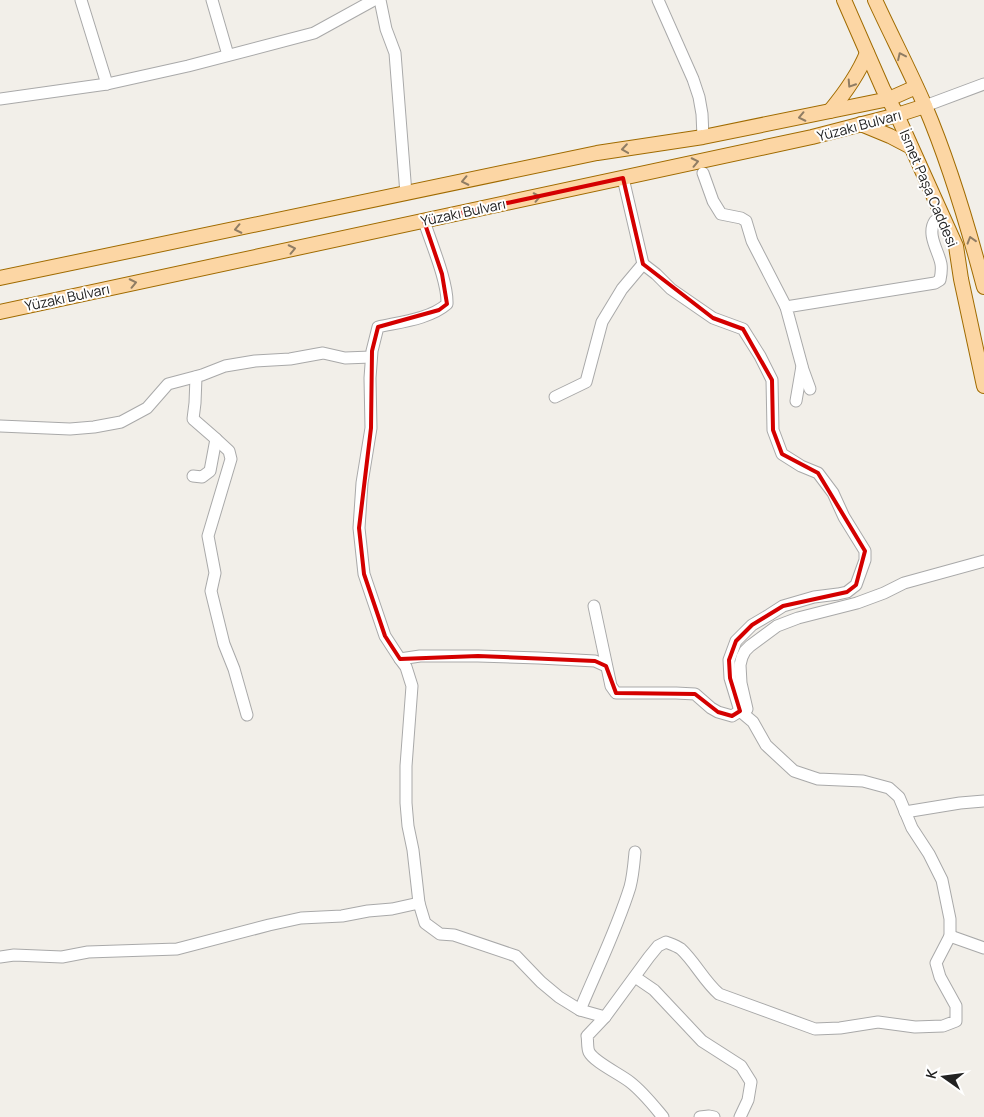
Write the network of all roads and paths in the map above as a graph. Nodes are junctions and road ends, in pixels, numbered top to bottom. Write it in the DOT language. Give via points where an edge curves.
graph roads {
  1 [pos="81,0"];
  2 [pos="212,0"];
  3 [pos="374,0"];
  4 [pos="380,0"];
  5 [pos="844,0"];
  6 [pos="875,0"];
  7 [pos="662,1"];
  8 [pos="867,53"];
  9 [pos="228,55"];
  10 [pos="107,84"];
  11 [pos="984,84"];
  12 [pos="916,87"];
  13 [pos="0,99"];
  14 [pos="889,99"];
  15 [pos="925,106"];
  16 [pos="830,111"];
  17 [pos="897,115"];
  18 [pos="861,124"];
  19 [pos="703,137"];
  20 [pos="911,147"];
  21 [pos="703,173"];
  22 [pos="623,178"];
  23 [pos="406,194"];
  24 [pos="942,216"];
  25 [pos="424,221"];
  26 [pos="644,264"];
  27 [pos="0,278"];
  28 [pos="984,287"];
  29 [pos="786,306"];
  30 [pos="0,312"];
  31 [pos="372,357"];
  32 [pos="802,366"];
  33 [pos="196,377"];
  34 [pos="984,386"];
  35 [pos="810,389"];
  36 [pos="555,397"];
  37 [pos="796,401"];
  38 [pos="0,426"];
  39 [pos="216,440"];
  40 [pos="193,476"];
  41 [pos="984,560"];
  42 [pos="594,606"];
  43 [pos="400,659"];
  44 [pos="606,666"];
  45 [pos="740,711"];
  46 [pos="247,714"];
  47 [pos="753,722"];
  48 [pos="984,801"];
  49 [pos="905,812"];
  50 [pos="635,852"];
  51 [pos="419,904"];
  52 [pos="950,936"];
  53 [pos="984,948"];
  54 [pos="0,956"];
  55 [pos="635,976"];
  56 [pos="580,1010"];
  57 [pos="605,1017"];
  58 [pos="663,1117"];
  59 [pos="700,1117"];
  60 [pos="714,1117"];
  61 [pos="740,1117"];
  1 -- 10 [label="street"];
  2 -- 9 [label="street"];
  3 -- 9 [label="street" via="314,33"];
  4 -- 23 [label="street" via="386,29 396,53"];
  5 -- 8 [label="main road, İsmet Paşa Caddesi"];
  12 -- 6 [label="main road, one-way"];
  7 -- 19 [label="street" via="699,98"];
  8 -- 14 [label="main road, İsmet Paşa Caddesi"];
  8 -- 16 [label="main road, one-way" via="850,87"];
  9 -- 10 [label="street"];
  10 -- 13 [label="street"];
  11 -- 15 [label="street"];
  12 -- 14 [label="main road, Yüzakı Bulvarı"];
  12 -- 15 [label="main road"];
  14 -- 16 [label="main road, Yüzakı Bulvarı"];
  14 -- 17 [label="main road, İsmet Paşa Caddesi"];
  15 -- 17 [label="main road, Yüzakı Bulvarı"];
  28 -- 15 [label="main road, one-way" via="945,157"];
  16 -- 19 [label="main road, Yüzakı Bulvarı, one-way"];
  17 -- 18 [label="main road, Yüzakı Bulvarı"];
  17 -- 20 [label="main road, İsmet Paşa Caddesi"];
  18 -- 20 [label="main road"];
  22 -- 18 [label="main road, Yüzakı Bulvarı, one-way"];
  19 -- 23 [label="main road, Yüzakı Bulvarı, one-way" via="598,152"];
  20 -- 24 [label="main road, İsmet Paşa Caddesi"];
  21 -- 29 [label="street" via="721,214 746,221 752,241"];
  25 -- 22 [label="main road, Yüzakı Bulvarı, one-way"];
  22 -- 26 [label="street"];
  23 -- 27 [label="main road, Yüzakı Bulvarı, one-way"];
  24 -- 29 [label="street" via="934,222 932,231 942,274 935,283"];
  24 -- 34 [label="main road, İsmet Paşa Caddesi" via="956,246"];
  30 -- 25 [label="main road, Yüzakı Bulvarı, one-way"];
  25 -- 31 [label="street" via="442,274 447,304 413,319 378,327"];
  26 -- 36 [label="street" via="622,289 602,322 586,382"];
  26 -- 45 [label="street" via="671,289 713,318 743,329 772,380 773,430 782,454 818,474 865,551 856,585 847,592 783,606 752,624 736,641 729,660 730,678"];
  29 -- 32 [label="street"];
  31 -- 33 [label="street" via="346,358 323,353 225,366"];
  31 -- 43 [label="street" via="371,428 359,528 364,574 385,636"];
  32 -- 35 [label="street"];
  32 -- 37 [label="street"];
  33 -- 38 [label="street" via="168,384 147,408 121,422 70,429"];
  33 -- 39 [label="street" via="193,420"];
  39 -- 40 [label="street" via="210,471 202,477"];
  39 -- 46 [label="street" via="229,451 232,459 208,536 215,573 211,591"];
  41 -- 47 [label="street" via="904,583 857,603 798,618 759,638 745,651 740,665 743,692"];
  42 -- 44 [label="street"];
  43 -- 44 [label="street" via="430,656 539,658 595,661"];
  43 -- 51 [label="street" via="412,686 406,803"];
  44 -- 45 [label="street" via="616,693 695,694 718,712 732,716"];
  45 -- 47 [label="street"];
  47 -- 49 [label="street" via="766,745 794,771 818,779 863,782 889,788"];
  48 -- 49 [label="street"];
  49 -- 52 [label="street" via="942,880"];
  50 -- 56 [label="street" via="630,884 616,928"];
  51 -- 54 [label="street" via="342,916 301,918 176,949 88,952 62,957"];
  51 -- 56 [label="street" via="425,923 440,934 454,935 516,956 541,982"];
  52 -- 53 [label="street"];
  52 -- 55 [label="street" via="936,963 956,1006 956,1021 943,1026 915,1027 878,1022 815,1029 719,994 679,948 666,942 658,946"];
  55 -- 57 [label="street"];
  55 -- 61 [label="street" via="654,990 702,1041 740,1066 751,1082 748,1100"];
  56 -- 57 [label="street"];
  57 -- 58 [label="street" via="587,1036 589,1052 631,1082"];
  59 -- 60 [label="street"];
}
